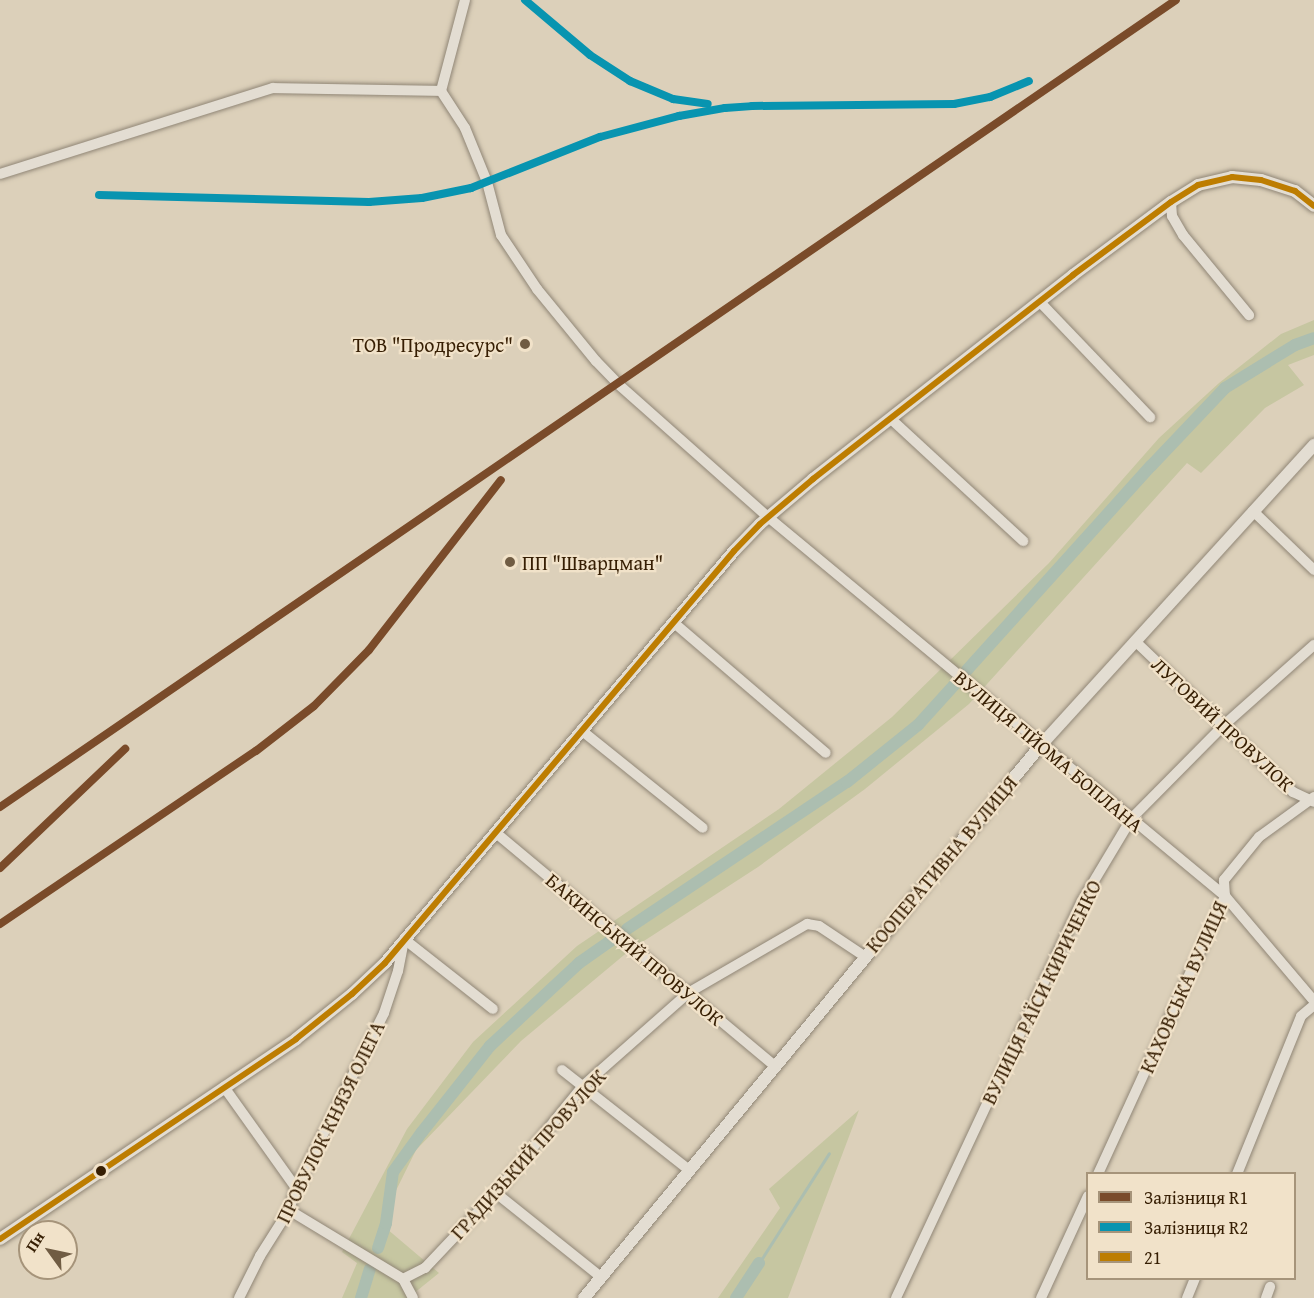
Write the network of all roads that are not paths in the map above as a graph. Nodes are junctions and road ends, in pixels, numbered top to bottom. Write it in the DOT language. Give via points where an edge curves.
graph roads {
  1 [pos="465,0"];
  2 [pos="441,91"];
  3 [pos="0,174"];
  4 [pos="1171,202"];
  5 [pos="1314,206"];
  6 [pos="1040,301"];
  7 [pos="1249,315"];
  8 [pos="1150,417"];
  9 [pos="891,419"];
  10 [pos="1314,444"];
  11 [pos="1253,511"];
  12 [pos="768,517"];
  13 [pos="1023,542"];
  14 [pos="1314,570"];
  15 [pos="673,622"];
  16 [pos="1135,641"];
  17 [pos="1314,645"];
  18 [pos="1223,726"];
  19 [pos="581,730"];
  20 [pos="1041,745"];
  21 [pos="826,753"];
  22 [pos="1312,799"];
  23 [pos="1131,819"];
  24 [pos="703,828"];
  25 [pos="495,832"];
  26 [pos="1225,896"];
  27 [pos="404,939"];
  28 [pos="864,956"];
  29 [pos="688,993"];
  30 [pos="1314,1003"];
  31 [pos="493,1009"];
  32 [pos="775,1066"];
  33 [pos="562,1070"];
  34 [pos="583,1086"];
  35 [pos="224,1087"];
  36 [pos="689,1170"];
  37 [pos="1098,1172"];
  38 [pos="1237,1172"];
  39 [pos="296,1188"];
  40 [pos="496,1193"];
  41 [pos="1086,1200"];
  42 [pos="289,1210"];
  43 [pos="0,1239"];
  44 [pos="601,1277"];
  45 [pos="403,1279"];
  46 [pos="1194,1280"];
  47 [pos="1270,1287"];
  48 [pos="239,1298"];
  49 [pos="413,1298"];
  50 [pos="584,1298"];
  51 [pos="896,1298"];
  52 [pos="1041,1298"];
  53 [pos="1187,1298"];
  54 [pos="1266,1298"];
  1 -- 2 [label="street"];
  2 -- 3 [label="street" via="273,88"];
  2 -- 12 [label="street, ВУЛИЦЯ ГІЙОМА БОПЛАНА" via="465,128 483,171 501,235 537,289 617,383"];
  4 -- 5 [label="street" via="1198,185 1232,177 1280,184"];
  4 -- 6 [label="street"];
  4 -- 7 [label="street" via="1183,235"];
  6 -- 8 [label="street"];
  6 -- 9 [label="street"];
  9 -- 12 [label="street"];
  9 -- 13 [label="street"];
  10 -- 11 [label="street, КООПЕРАТИВНА ВУЛИЦЯ"];
  11 -- 14 [label="street"];
  11 -- 16 [label="street, КООПЕРАТИВНА ВУЛИЦЯ"];
  12 -- 15 [label="street"];
  12 -- 20 [label="street, ВУЛИЦЯ ГІЙОМА БОПЛАНА"];
  15 -- 19 [label="street"];
  15 -- 21 [label="street"];
  16 -- 18 [label="street, ЛУГОВИЙ ПРОВУЛОК"];
  16 -- 20 [label="street, КООПЕРАТИВНА ВУЛИЦЯ"];
  17 -- 18 [label="street, ВУЛИЦЯ РАЇСИ КИРИЧЕНКО"];
  18 -- 22 [label="street, ЛУГОВИЙ ПРОВУЛОК" via="1293,792"];
  18 -- 23 [label="street, ВУЛИЦЯ РАЇСИ КИРИЧЕНКО"];
  19 -- 24 [label="street"];
  19 -- 25 [label="street"];
  20 -- 23 [label="street, ВУЛИЦЯ ГІЙОМА БОПЛАНА"];
  20 -- 28 [label="street, КООПЕРАТИВНА ВУЛИЦЯ"];
  22 -- 26 [label="street, КАХОВСЬКА ВУЛИЦЯ" via="1259,837 1224,880"];
  23 -- 26 [label="street, ВУЛИЦЯ ГІЙОМА БОПЛАНА"];
  23 -- 51 [label="street, ВУЛИЦЯ РАЇСИ КИРИЧЕНКО" via="1082,901"];
  25 -- 27 [label="street"];
  25 -- 29 [label="street, БАКИНСЬКИЙ ПРОВУЛОК"];
  26 -- 30 [label="street, ВУЛИЦЯ ГІЙОМА БОПЛАНА"];
  26 -- 37 [label="street, КАХОВСЬКА ВУЛИЦЯ"];
  27 -- 31 [label="street"];
  27 -- 35 [label="street" via="385,963 325,1017"];
  27 -- 39 [label="street, ПРОВУЛОК КНЯЗЯ ОЛЕГА" via="384,1013"];
  28 -- 29 [label="street, ГРАДИЗЬКИЙ ПРОВУЛОК" via="819,926 807,924"];
  28 -- 32 [label="street, КООПЕРАТИВНА ВУЛИЦЯ"];
  29 -- 32 [label="street, БАКИНСЬКИЙ ПРОВУЛОК"];
  29 -- 34 [label="street, ГРАДИЗЬКИЙ ПРОВУЛОК"];
  30 -- 38 [label="street" via="1301,1016"];
  32 -- 36 [label="street, КООПЕРАТИВНА ВУЛИЦЯ"];
  33 -- 34 [label="street"];
  34 -- 36 [label="street"];
  34 -- 40 [label="street, ГРАДИЗЬКИЙ ПРОВУЛОК"];
  35 -- 39 [label="street"];
  35 -- 43 [label="street"];
  36 -- 44 [label="street, КООПЕРАТИВНА ВУЛИЦЯ"];
  39 -- 42 [label="street, ПРОВУЛОК КНЯЗЯ ОЛЕГА"];
  40 -- 44 [label="street"];
  40 -- 45 [label="street, ГРАДИЗЬКИЙ ПРОВУЛОК" via="425,1268"];
  41 -- 52 [label="street"];
  42 -- 45 [label="street"];
  42 -- 48 [label="street, ПРОВУЛОК КНЯЗЯ ОЛЕГА"];
  44 -- 50 [label="street, КООПЕРАТИВНА ВУЛИЦЯ"];
  45 -- 49 [label="street"];
  46 -- 53 [label="street"];
  47 -- 54 [label="street"];
}
